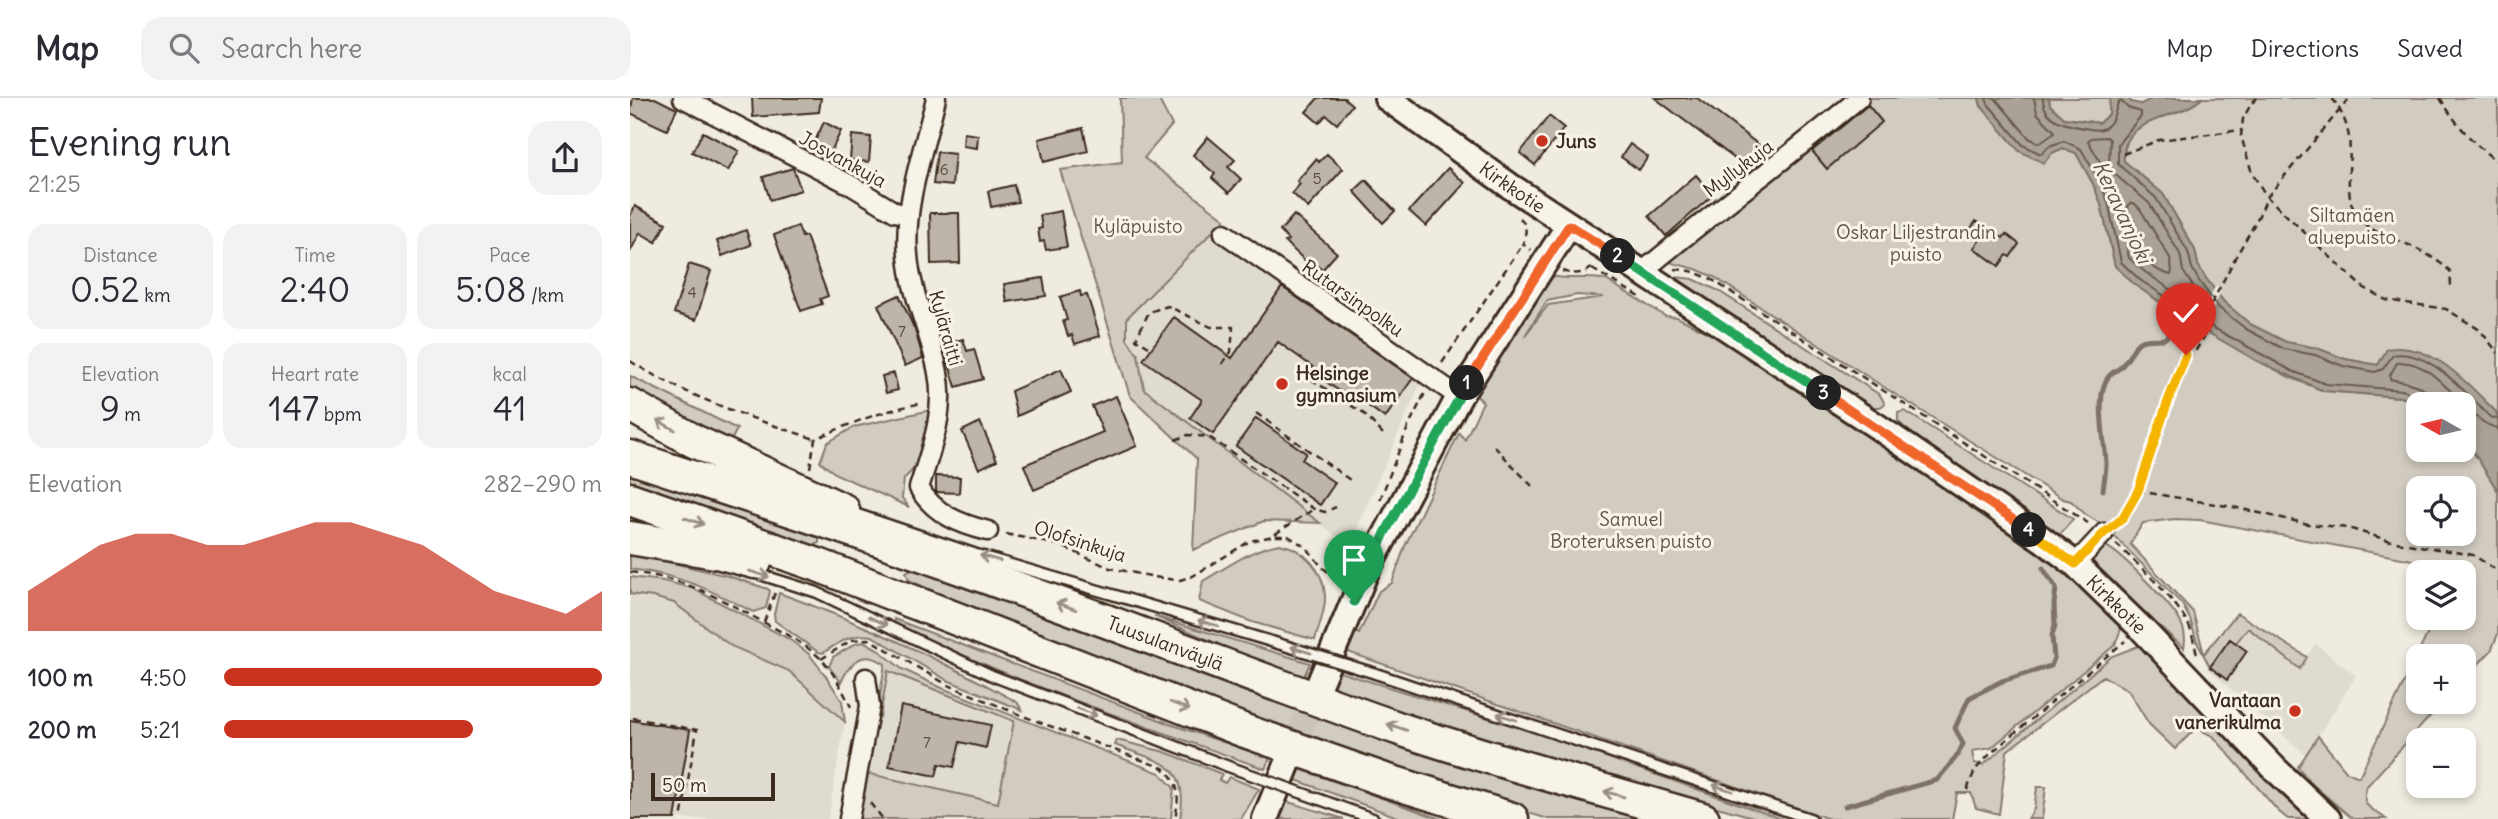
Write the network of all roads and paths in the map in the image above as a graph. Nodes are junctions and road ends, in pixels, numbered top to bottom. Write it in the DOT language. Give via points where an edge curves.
graph roads {
  1 [pos="683,98"];
  2 [pos="936,98"];
  3 [pos="1387,98"];
  4 [pos="1859,98"];
  5 [pos="2257,98"];
  6 [pos="2333,98"];
  7 [pos="2350,98"];
  8 [pos="2440,98"];
  9 [pos="2339,109"];
  10 [pos="2242,130"];
  11 [pos="2123,154"];
  12 [pos="2498,162"];
  13 [pos="2267,197"];
  14 [pos="909,215"];
  15 [pos="1569,225"];
  16 [pos="1224,233"];
  17 [pos="1592,269"];
  18 [pos="1642,272"];
  19 [pos="2454,288"];
  20 [pos="1646,301"];
  21 [pos="2207,332"];
  22 [pos="1149,347"];
  23 [pos="2187,353"];
  24 [pos="2498,353"];
  25 [pos="630,361"];
  26 [pos="1222,364"];
  27 [pos="1311,379"];
  28 [pos="1459,397"];
  29 [pos="940,399"];
  30 [pos="1897,401"];
  31 [pos="630,405"];
  32 [pos="1256,413"];
  33 [pos="1385,436"];
  34 [pos="630,438"];
  35 [pos="815,439"];
  36 [pos="1175,440"];
  37 [pos="1494,446"];
  38 [pos="630,457"];
  39 [pos="810,472"];
  40 [pos="1350,480"];
  41 [pos="1533,487"];
  42 [pos="2138,491"];
  43 [pos="630,499"];
  44 [pos="1336,507"];
  45 [pos="838,508"];
  46 [pos="1314,509"];
  47 [pos="988,531"];
  48 [pos="2104,533"];
  49 [pos="1273,536"];
  50 [pos="638,539"];
  51 [pos="947,563"];
  52 [pos="2075,564"];
  53 [pos="2497,570"];
  54 [pos="630,572"];
  55 [pos="2144,572"];
  56 [pos="779,583"];
  57 [pos="1344,584"];
  58 [pos="933,608"];
  59 [pos="764,622"];
  60 [pos="2141,628"];
  61 [pos="821,659"];
  62 [pos="866,678"];
  63 [pos="1320,682"];
  64 [pos="852,709"];
  65 [pos="633,719"];
  66 [pos="1286,765"];
  67 [pos="1967,790"];
  68 [pos="681,819"];
  69 [pos="849,819"];
  70 [pos="1175,819"];
  71 [pos="1265,819"];
  72 [pos="1374,819"];
  73 [pos="1511,819"];
  74 [pos="1703,819"];
  75 [pos="1811,819"];
  76 [pos="2328,819"];
  1 -- 14 [label="street, Josvankuja" via="895,212"];
  2 -- 14 [label="street, Kyläraitti"];
  3 -- 15 [label="street, Kirkkotie"];
  4 -- 18 [label="street, Myllykuja"];
  5 -- 10 [label="path" via="2250,104"];
  6 -- 9 [label="path"];
  7 -- 9 [label="path"];
  8 -- 12 [label="path" via="2461,131"];
  9 -- 13 [label="path"];
  9 -- 19 [label="path" via="2349,132 2348,182 2358,218 2443,265 2450,271"];
  10 -- 11 [label="path" via="2159,140"];
  10 -- 13 [label="path" via="2245,155"];
  13 -- 23 [label="path"];
  13 -- 24 [label="path" via="2361,286 2386,300 2446,309 2480,330"];
  14 -- 29 [label="street, Kyläraitti" via="907,252 912,283 939,374"];
  15 -- 18 [label="street, Kirkkotie"];
  15 -- 28 [label="street"];
  16 -- 28 [label="street, Rutarsinpolku"];
  17 -- 20 [label="path"];
  18 -- 52 [label="street, Kirkkotie"];
  21 -- 23 [label="path" via="2193,355"];
  22 -- 26 [label="path" via="1136,338 1149,312 1168,306 1211,327 1233,327 1231,352"];
  23 -- 42 [label="path"];
  25 -- 35 [label="path" via="731,412"];
  27 -- 33 [label="path" via="1364,414"];
  28 -- 63 [label="street" via="1370,564"];
  29 -- 35 [label="path" via="888,409"];
  29 -- 47 [label="street, Kyläraitti" via="935,436 919,488 939,511 961,524"];
  30 -- 48 [label="path"];
  45 -- 31 [label="highway, one-way" via="694,441"];
  32 -- 40 [label="path"];
  34 -- 45 [label="highway"];
  35 -- 39 [label="path"];
  36 -- 46 [label="path" via="1188,435 1209,437"];
  37 -- 41 [label="path"];
  38 -- 51 [label="highway, Tuusulanväylä"];
  42 -- 48 [label="path" via="2122,519"];
  42 -- 53 [label="path" via="2473,555"];
  43 -- 58 [label="highway, one-way"];
  44 -- 46 [label="path" via="1325,512"];
  45 -- 51 [label="highway"];
  75 -- 45 [label="lane, one-way, bridge" via="1374,673 975,554"];
  46 -- 49 [label="path, Olofsinkuja"];
  47 -- 49 [label="path, Olofsinkuja" via="1059,545 1110,568 1180,580 1250,541"];
  48 -- 52 [label="street"];
  48 -- 55 [label="path"];
  49 -- 57 [label="path" via="1287,536 1306,547"];
  50 -- 58 [label="highway" via="721,553"];
  50 -- 72 [label="lane, one-way, bridge" via="816,592 993,676"];
  74 -- 51 [label="highway, Tuusulanväylä, one-way" via="1407,731"];
  52 -- 60 [label="street, Kirkkotie"];
  54 -- 59 [label="path" via="700,588"];
  56 -- 59 [label="path"];
  58 -- 73 [label="highway, one-way" via="1245,731"];
  59 -- 61 [label="path"];
  60 -- 67 [label="path" via="1992,752 1975,770"];
  60 -- 76 [label="street, Kirkkotie"];
  61 -- 64 [label="path"];
  61 -- 70 [label="path" via="852,640 873,640 946,684 1163,768 1178,788"];
  62 -- 69 [label="street" via="870,706"];
  65 -- 68 [label="path" via="697,730"];
  66 -- 71 [label="street"];
}
